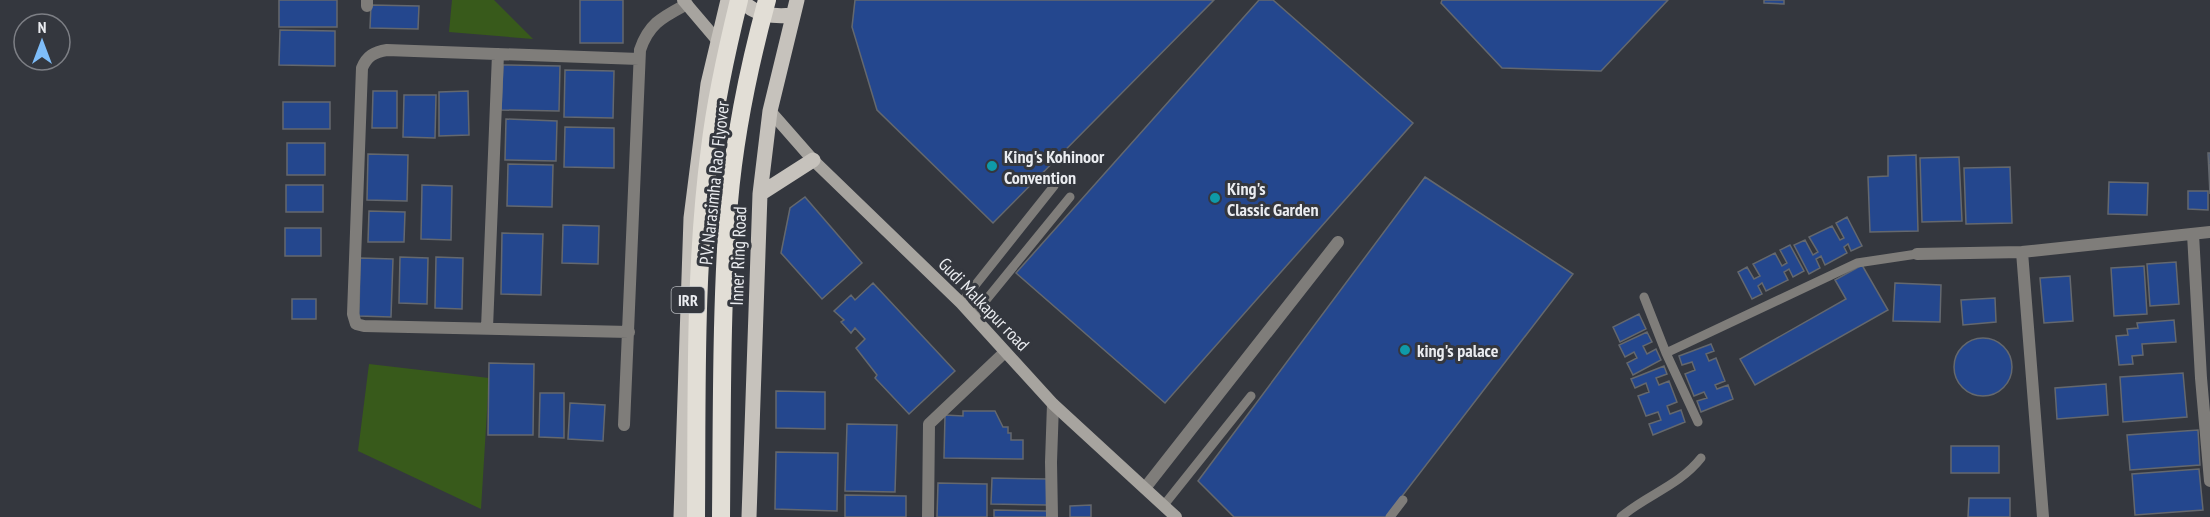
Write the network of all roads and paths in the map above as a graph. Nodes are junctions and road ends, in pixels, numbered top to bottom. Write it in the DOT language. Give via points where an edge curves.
graph roads {
  1 [pos="728,0"];
  2 [pos="741,0"];
  3 [pos="767,0"];
  4 [pos="685,2"];
  5 [pos="795,7"];
  6 [pos="717,40"];
  7 [pos="498,54"];
  8 [pos="639,59"];
  9 [pos="770,111"];
  10 [pos="813,160"];
  11 [pos="1054,186"];
  12 [pos="760,194"];
  13 [pos="1070,197"];
  14 [pos="2210,232"];
  15 [pos="2193,234"];
  16 [pos="1338,242"];
  17 [pos="2022,252"];
  18 [pos="1917,254"];
  19 [pos="1644,297"];
  20 [pos="961,303"];
  21 [pos="973,316"];
  22 [pos="487,328"];
  23 [pos="629,332"];
  24 [pos="1005,352"];
  25 [pos="1666,353"];
  26 [pos="2205,377"];
  27 [pos="1251,396"];
  28 [pos="1053,404"];
  29 [pos="1698,422"];
  30 [pos="624,425"];
  31 [pos="1701,458"];
  32 [pos="2210,481"];
  33 [pos="1145,488"];
  34 [pos="1403,500"];
  35 [pos="1164,505"];
  36 [pos="681,517"];
  37 [pos="696,517"];
  38 [pos="721,517"];
  39 [pos="749,517"];
  40 [pos="928,517"];
  41 [pos="1052,517"];
  42 [pos="1176,517"];
  43 [pos="1390,517"];
  44 [pos="1621,517"];
  45 [pos="2043,517"];
  1 -- 6 [label="main road, IRR"];
  2 -- 5 [label="main road" via="773,17"];
  2 -- 37 [label="highway, P.V. Narasimha Rao Flyover" via="718,94 704,197"];
  3 -- 38 [label="highway, P.V. Narasimha Rao Flyover" via="743,98 729,201"];
  4 -- 6 [label="street"];
  4 -- 8 [label="street" via="648,30"];
  5 -- 9 [label="main road, Inner Ring Road"];
  6 -- 36 [label="main road, IRR" via="691,218"];
  7 -- 8 [label="street"];
  7 -- 22 [label="street"];
  7 -- 22 [label="street" via="387,50 369,56 362,69 354,320 364,326"];
  8 -- 23 [label="street"];
  9 -- 10 [label="street, Gudi Malkapur road"];
  9 -- 12 [label="main road, Inner Ring Road"];
  10 -- 12 [label="main road"];
  10 -- 20 [label="street, Gudi Malkapur road"];
  11 -- 20 [label="lane"];
  12 -- 39 [label="main road, Inner Ring Road"];
  13 -- 21 [label="lane"];
  14 -- 15 [label="street"];
  15 -- 17 [label="street"];
  15 -- 26 [label="street"];
  16 -- 33 [label="street"];
  17 -- 18 [label="street"];
  17 -- 45 [label="street"];
  18 -- 25 [label="lane" via="1857,263"];
  19 -- 25 [label="lane"];
  20 -- 21 [label="street, Gudi Malkapur road"];
  21 -- 24 [label="street, Gudi Malkapur road"];
  22 -- 23 [label="street"];
  23 -- 30 [label="street"];
  24 -- 28 [label="street, Gudi Malkapur road"];
  24 -- 40 [label="street" via="929,424"];
  25 -- 29 [label="lane"];
  26 -- 32 [label="street"];
  27 -- 35 [label="lane"];
  28 -- 33 [label="street, Gudi Malkapur road"];
  28 -- 41 [label="street"];
  31 -- 44 [label="lane" via="1670,487"];
  33 -- 35 [label="street, Gudi Malkapur road"];
  34 -- 43 [label="lane"];
  35 -- 42 [label="street, Gudi Malkapur road"];
}
